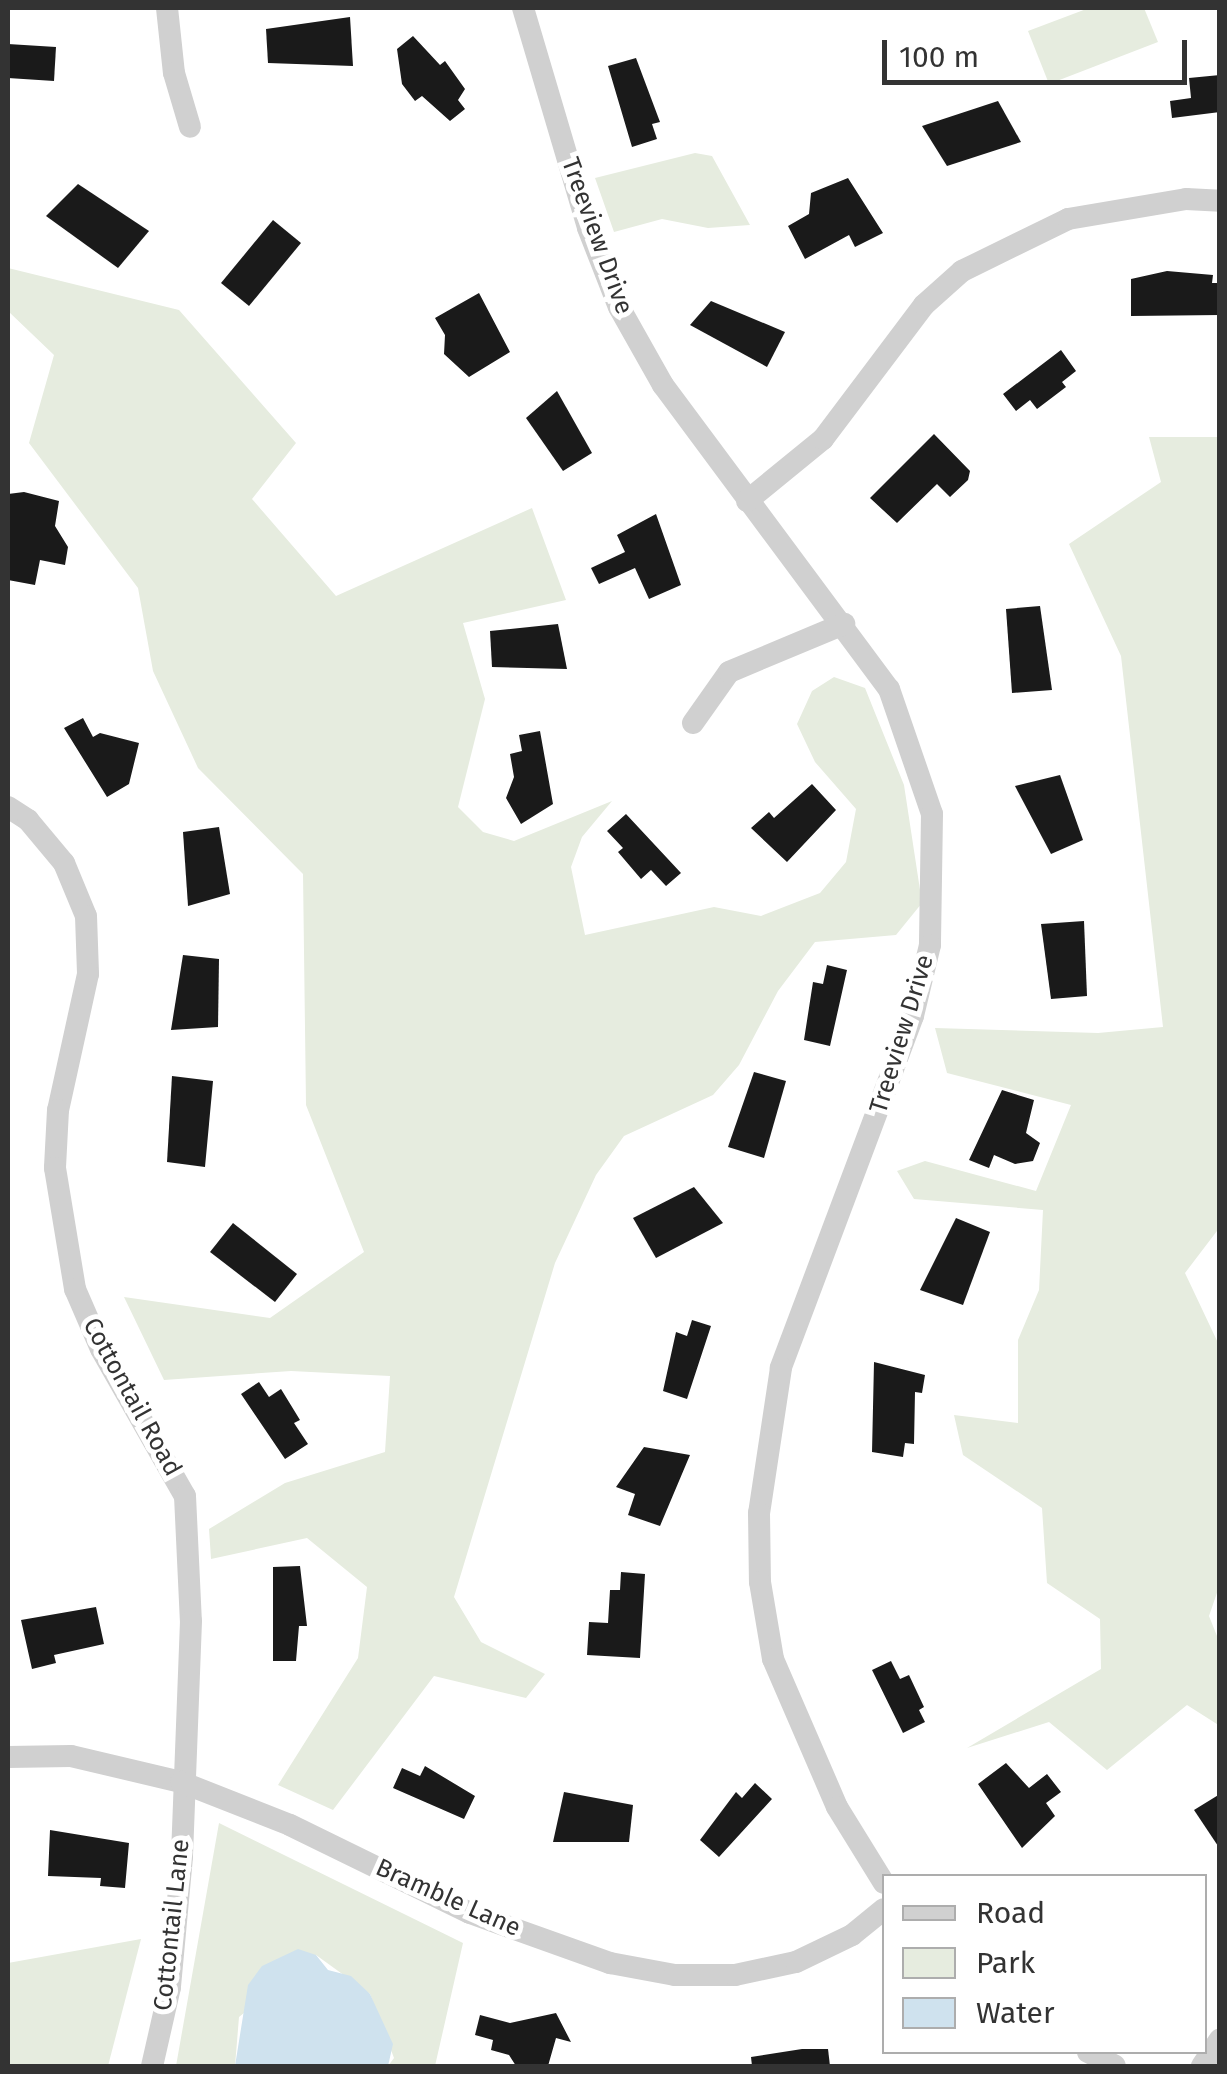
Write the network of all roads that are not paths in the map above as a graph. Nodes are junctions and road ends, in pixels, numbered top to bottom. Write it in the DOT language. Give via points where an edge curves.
graph roads {
  1 [pos="166,8"];
  2 [pos="523,8"];
  3 [pos="190,127"];
  4 [pos="1220,201"];
  5 [pos="747,501"];
  6 [pos="844,624"];
  7 [pos="693,723"];
  8 [pos="8,807"];
  9 [pos="8,1757"];
  10 [pos="181,1782"];
  11 [pos="882,1879"];
  12 [pos="882,1911"];
  13 [pos="1220,2040"];
  14 [pos="1092,2054"];
  15 [pos="152,2066"];
  16 [pos="1115,2066"];
  17 [pos="1202,2066"];
  1 -- 3 [label="street"];
  2 -- 5 [label="street, Treeview Drive" via="588,228 619,308 663,385"];
  4 -- 5 [label="street" via="1186,199 1068,219 962,271 924,305 823,438"];
  5 -- 6 [label="street, Treeview Drive"];
  6 -- 7 [label="street" via="729,672"];
  6 -- 11 [label="street, Treeview Drive" via="889,689 932,814 930,945 892,1079 781,1368 758,1513 760,1582 773,1660 802,1736"];
  8 -- 10 [label="street, Cottontail Road" via="64,863 86,916 88,974 58,1110 59,1225 75,1289 101,1348 185,1496 191,1621"];
  9 -- 10 [label="street, Bramble Lane" via="71,1756"];
  10 -- 12 [label="street, Bramble Lane" via="290,1825 470,1914 610,1963 675,1975 735,1975 796,1962"];
  10 -- 15 [label="street, Cottontail Lane" via="170,1986"];
  13 -- 17 [label="street"];
  14 -- 16 [label="street"];
}
